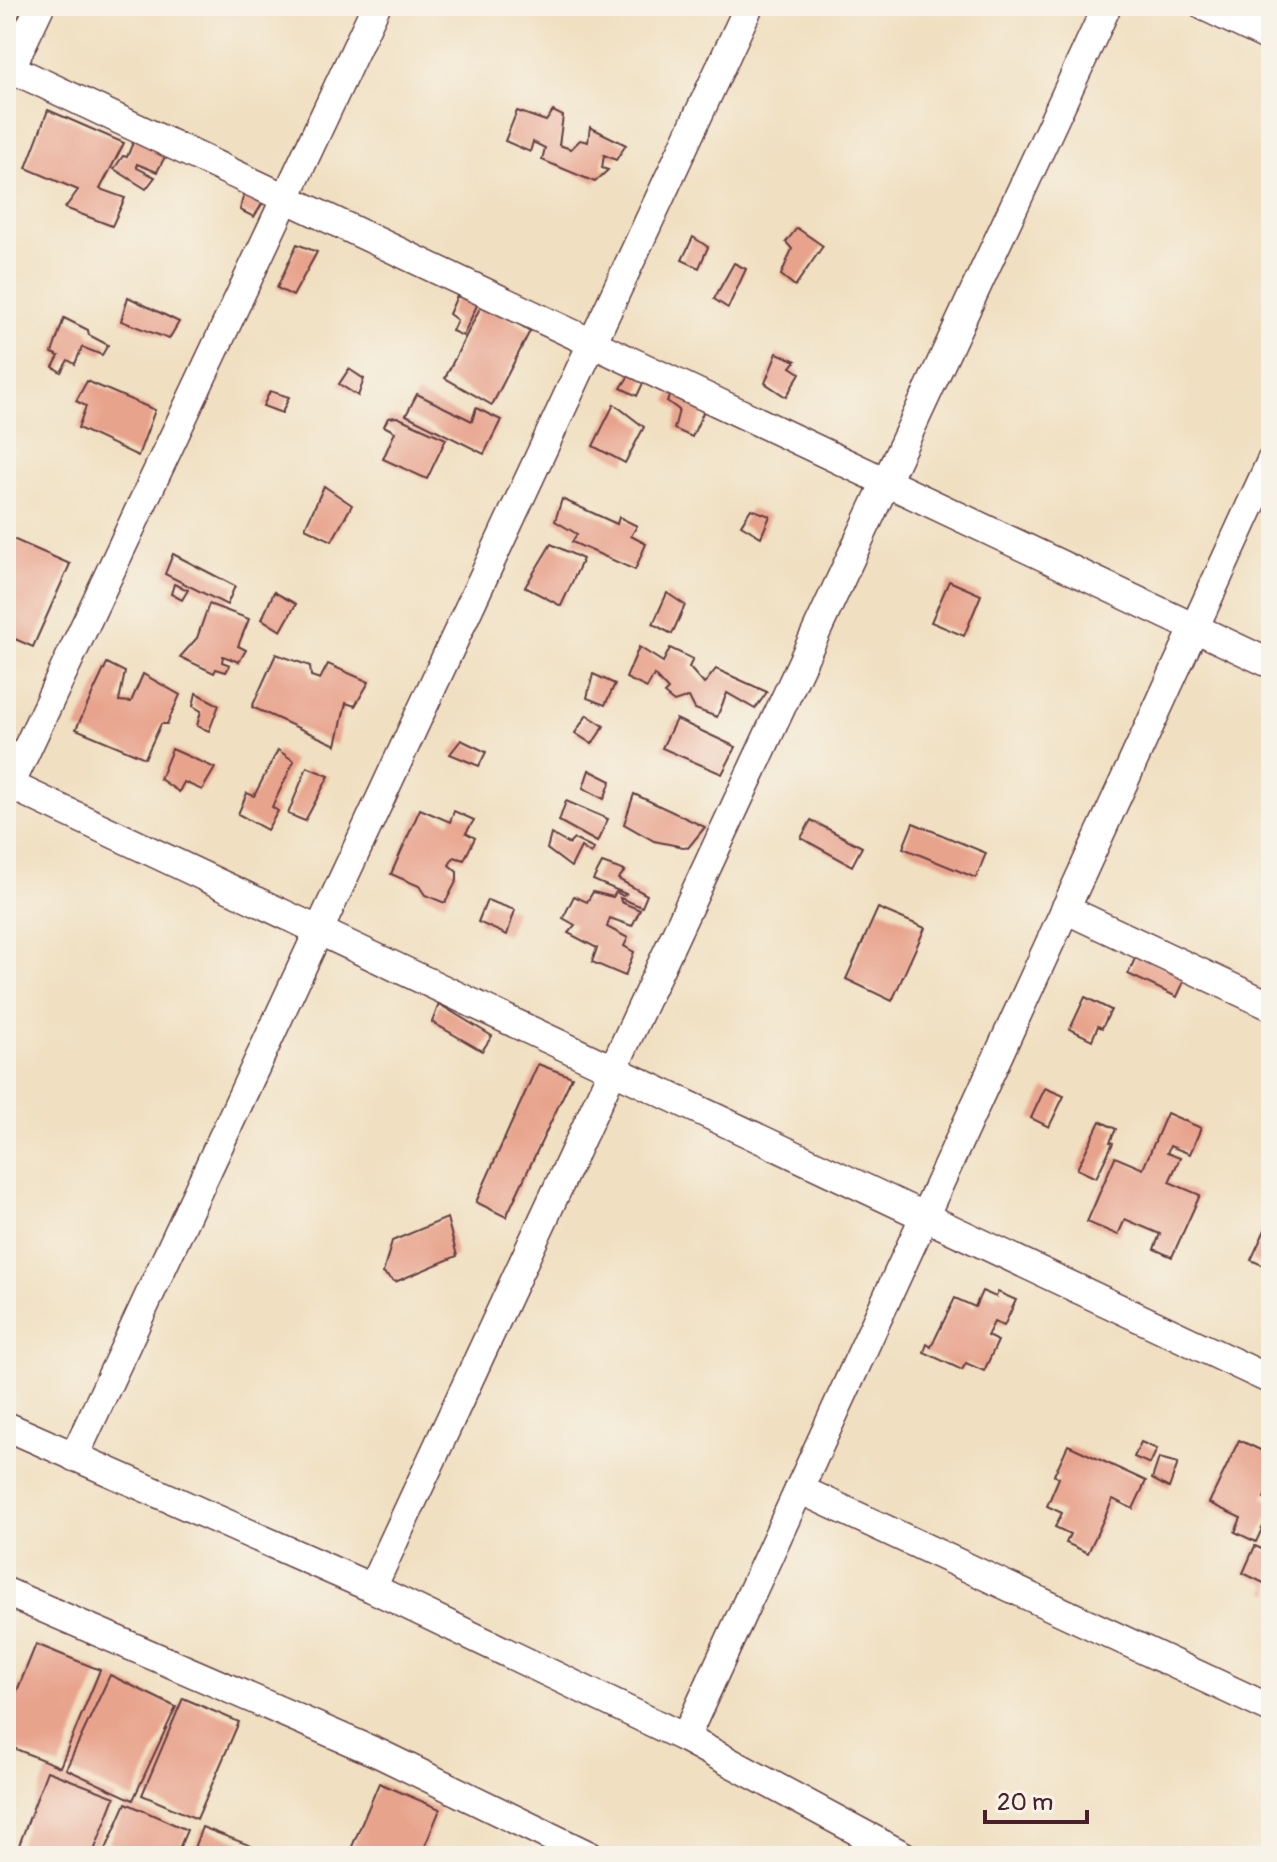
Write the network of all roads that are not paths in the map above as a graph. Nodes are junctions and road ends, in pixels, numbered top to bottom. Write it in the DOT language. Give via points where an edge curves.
graph roads {
  1 [pos="40,6"];
  2 [pos="376,6"];
  3 [pos="749,6"];
  4 [pos="1107,6"];
  5 [pos="1204,6"];
  6 [pos="1271,38"];
  7 [pos="8,71"];
  8 [pos="285,200"];
  9 [pos="592,343"];
  10 [pos="1271,461"];
  11 [pos="886,482"];
  12 [pos="1195,628"];
  13 [pos="1271,664"];
  14 [pos="8,784"];
  15 [pos="1065,909"];
  16 [pos="320,930"];
  17 [pos="1271,1006"];
  18 [pos="614,1069"];
  19 [pos="924,1216"];
  20 [pos="1271,1380"];
  21 [pos="6,1426"];
  22 [pos="74,1457"];
  23 [pos="799,1489"];
  24 [pos="372,1588"];
  25 [pos="6,1592"];
  26 [pos="1271,1709"];
  27 [pos="685,1738"];
  28 [pos="555,1848"];
  29 [pos="893,1854"];
  30 [pos="590,1856"];
  1 -- 7 [label="street"];
  2 -- 8 [label="street"];
  3 -- 9 [label="street"];
  4 -- 11 [label="street"];
  5 -- 6 [label="street"];
  7 -- 8 [label="street"];
  8 -- 9 [label="street"];
  8 -- 14 [label="street"];
  9 -- 11 [label="street"];
  9 -- 16 [label="street"];
  10 -- 12 [label="street"];
  11 -- 12 [label="street"];
  11 -- 18 [label="street"];
  12 -- 13 [label="street"];
  12 -- 15 [label="street"];
  14 -- 16 [label="street"];
  15 -- 17 [label="street"];
  15 -- 19 [label="street"];
  16 -- 18 [label="street"];
  16 -- 22 [label="street"];
  18 -- 19 [label="street"];
  18 -- 24 [label="street"];
  19 -- 20 [label="street"];
  19 -- 23 [label="street"];
  21 -- 22 [label="street"];
  22 -- 24 [label="street"];
  23 -- 26 [label="street"];
  23 -- 27 [label="street"];
  24 -- 27 [label="street"];
  25 -- 28 [label="street" via="380,1754"];
  27 -- 29 [label="street"];
  28 -- 30 [label="street"];
}
